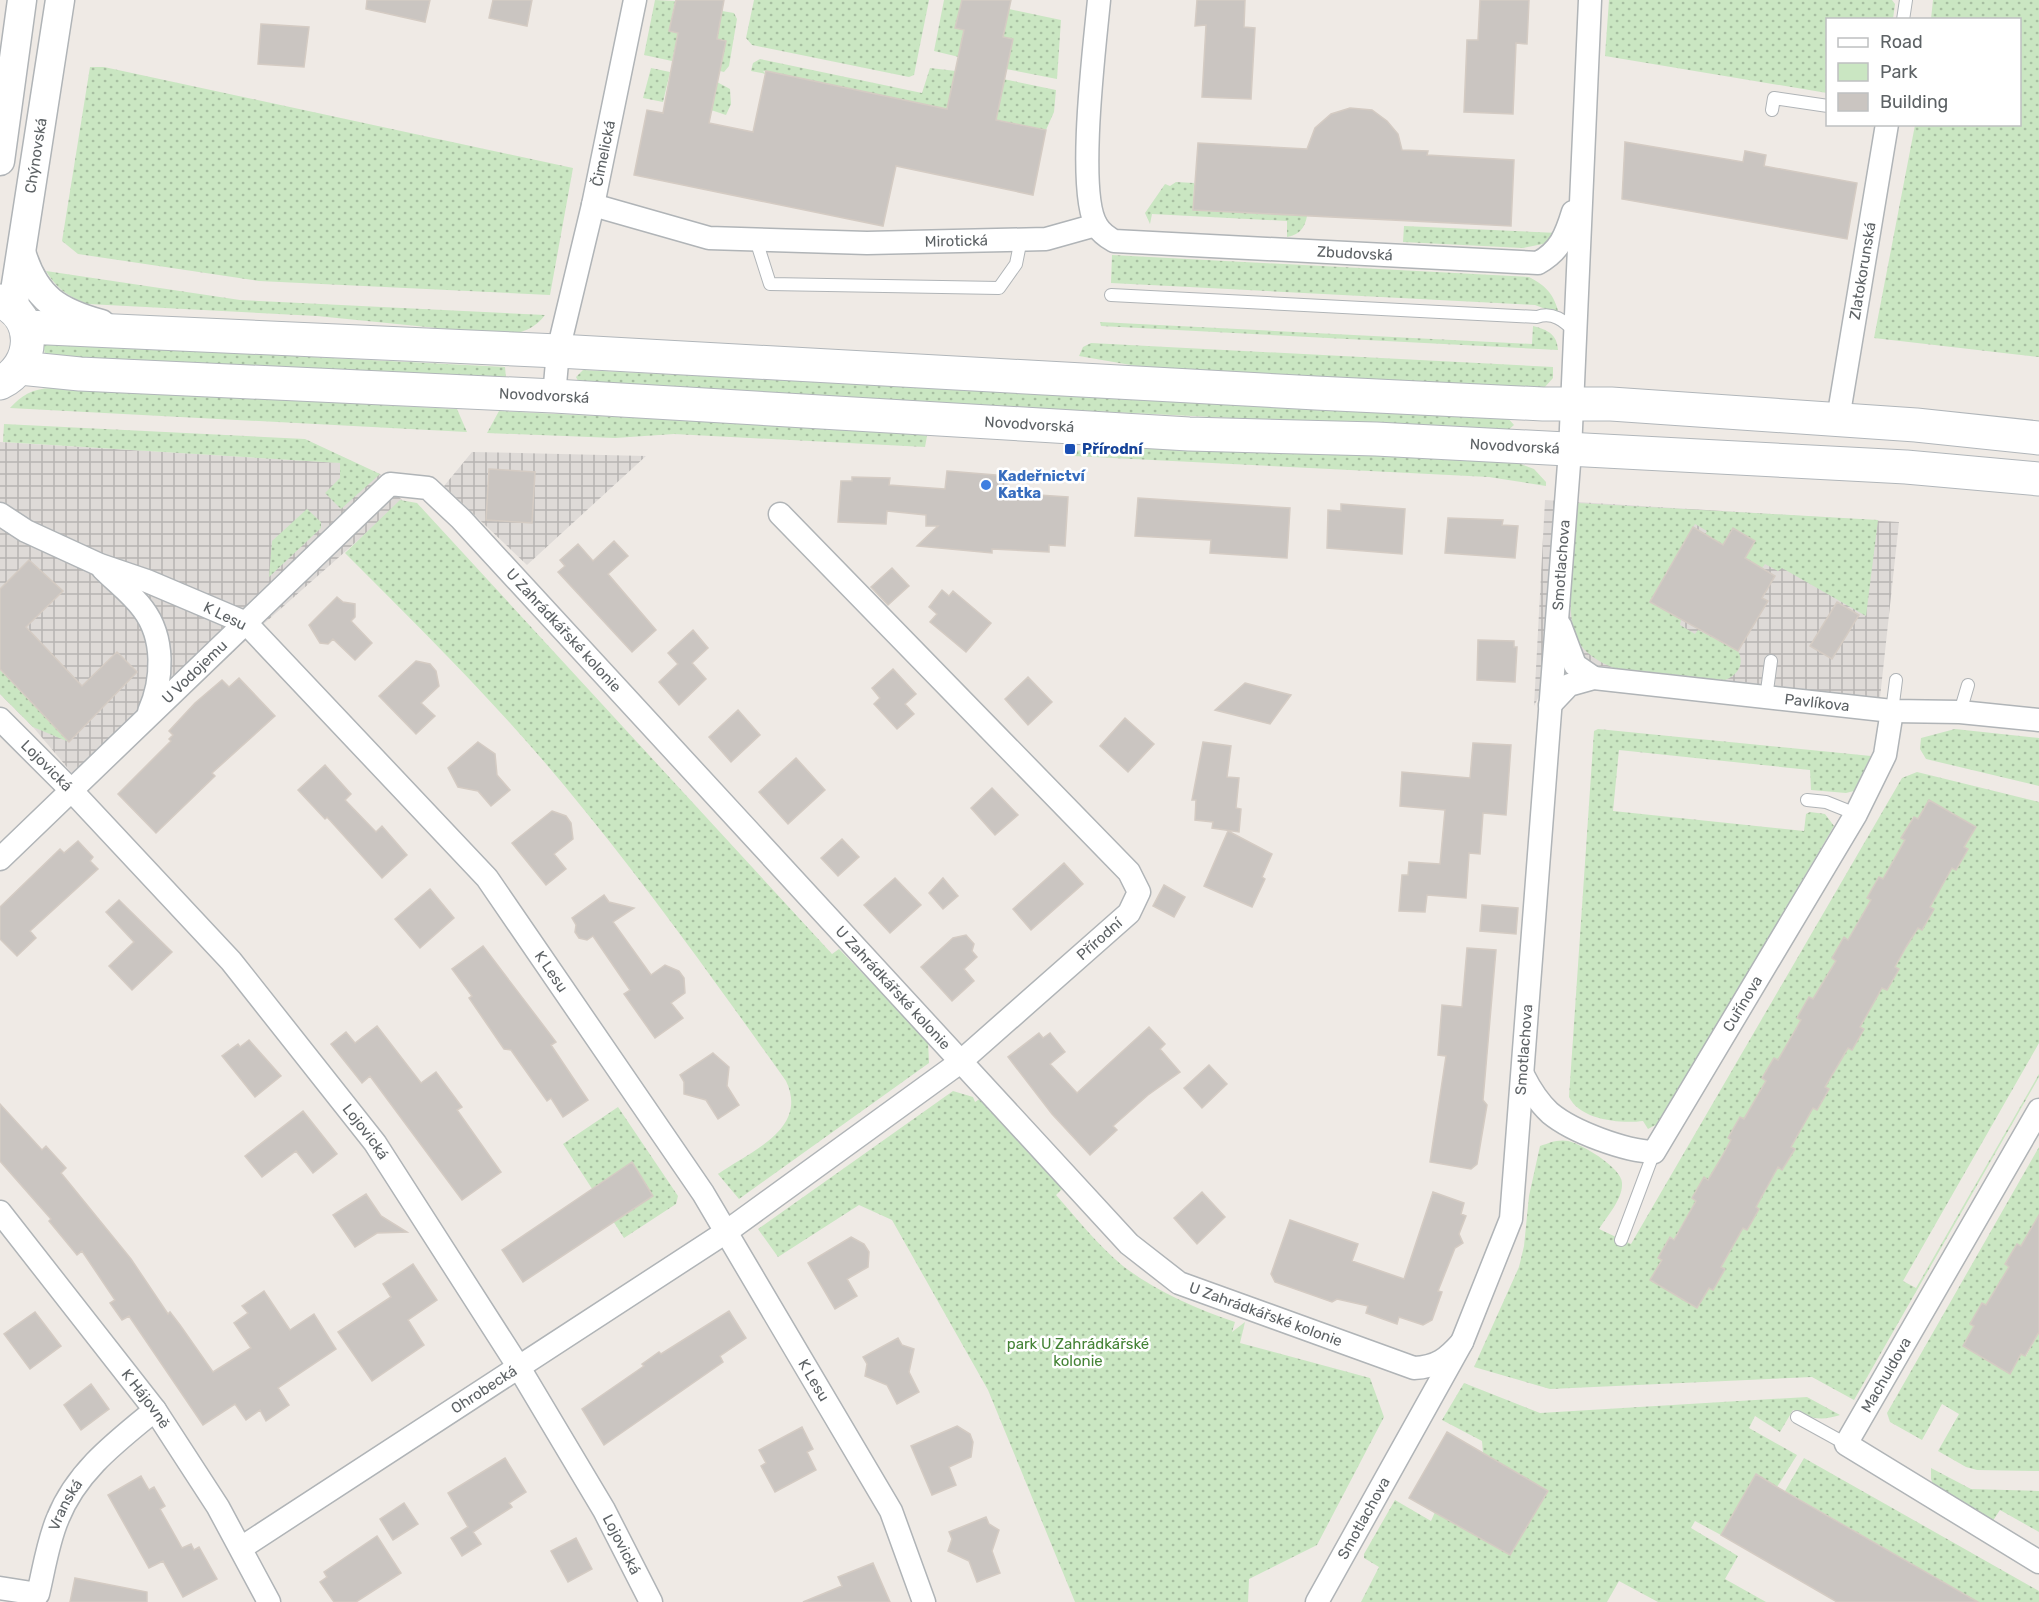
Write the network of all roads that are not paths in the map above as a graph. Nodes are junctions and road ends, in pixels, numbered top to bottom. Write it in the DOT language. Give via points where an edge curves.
graph roads {
  1 [pos="22,0"];
  2 [pos="60,0"];
  3 [pos="635,0"];
  4 [pos="1099,0"];
  5 [pos="1590,0"];
  6 [pos="1906,0"];
  7 [pos="1903,18"];
  8 [pos="4,96"];
  9 [pos="1826,106"];
  10 [pos="1772,110"];
  11 [pos="1887,126"];
  12 [pos="0,161"];
  13 [pos="1580,197"];
  14 [pos="593,205"];
  15 [pos="1096,225"];
  16 [pos="1021,239"];
  17 [pos="756,240"];
  18 [pos="22,255"];
  19 [pos="1111,295"];
  20 [pos="13,313"];
  21 [pos="130,331"];
  22 [pos="1576,332"];
  23 [pos="558,351"];
  24 [pos="10,375"];
  25 [pos="554,396"];
  26 [pos="1571,404"];
  27 [pos="1838,419"];
  28 [pos="2039,438"];
  29 [pos="1570,451"];
  30 [pos="2039,479"];
  31 [pos="390,484"];
  32 [pos="0,514"];
  33 [pos="780,514"];
  34 [pos="100,566"];
  35 [pos="1557,615"];
  36 [pos="246,623"];
  37 [pos="1771,661"];
  38 [pos="1594,678"];
  39 [pos="1896,680"];
  40 [pos="1968,685"];
  41 [pos="1766,698"];
  42 [pos="1550,705"];
  43 [pos="1892,711"];
  44 [pos="1960,712"];
  45 [pos="147,715"];
  46 [pos="0,719"];
  47 [pos="2039,720"];
  48 [pos="71,790"];
  49 [pos="1807,800"];
  50 [pos="1856,814"];
  51 [pos="0,859"];
  52 [pos="959,1063"];
  53 [pos="1523,1075"];
  54 [pos="2039,1110"];
  55 [pos="1565,1121"];
  56 [pos="1518,1135"];
  57 [pos="1654,1152"];
  58 [pos="0,1212"];
  59 [pos="726,1232"];
  60 [pos="1622,1240"];
  61 [pos="1462,1342"];
  62 [pos="518,1366"];
  63 [pos="154,1410"];
  64 [pos="1797,1417"];
  65 [pos="1846,1444"];
  66 [pos="241,1548"];
  67 [pos="2039,1562"];
  68 [pos="0,1588"];
  69 [pos="37,1598"];
  70 [pos="269,1602"];
  71 [pos="651,1602"];
  72 [pos="924,1602"];
  73 [pos="1317,1602"];
  1 -- 8 [label="street"];
  2 -- 18 [label="street, Chýnovská"];
  3 -- 14 [label="street, Čimelická"];
  4 -- 15 [label="street" via="1088,157"];
  5 -- 13 [label="street, Zbudovská"];
  6 -- 7 [label="lane"];
  8 -- 12 [label="street"];
  9 -- 10 [label="lane" via="1774,98"];
  11 -- 27 [label="street, Zlatokorunská"];
  13 -- 15 [label="street, Zbudovská" via="1565,238 1552,255 1538,264 1114,241"];
  13 -- 22 [label="street, Zbudovská"];
  14 -- 17 [label="street, Mirotická" via="709,238"];
  14 -- 23 [label="street, Čimelická"];
  15 -- 16 [label="street, Mirotická" via="1046,239"];
  16 -- 17 [label="street, Mirotická" via="867,243"];
  16 -- 17 [label="lane" via="1016,264 999,288 770,284"];
  18 -- 20 [label="street, Chýnovská"];
  18 -- 21 [label="street" via="33,282 61,310"];
  19 -- 22 [label="lane" via="1537,317 1544,314 1561,318"];
  20 -- 21 [label="main road"];
  20 -- 24 [label="main road, Novodvorská" via="28,348"];
  21 -- 23 [label="main road"];
  22 -- 26 [label="street, Zbudovská"];
  23 -- 25 [label="street"];
  23 -- 26 [label="main road"];
  24 -- 25 [label="main road, Novodvorská" via="80,374"];
  25 -- 29 [label="main road, Novodvorská" via="1189,434 1376,439"];
  26 -- 27 [label="main road"];
  26 -- 29 [label="street, Zbudovská"];
  27 -- 28 [label="main road"];
  29 -- 30 [label="main road, Novodvorská" via="1906,467"];
  29 -- 35 [label="street, Smotlachova"];
  31 -- 36 [label="street, U Vodojemu"];
  31 -- 52 [label="street, U Zahrádkářské kolonie" via="428,488 460,519"];
  32 -- 34 [label="street, K Lesu" via="26,531"];
  33 -- 52 [label="street, Přírodní" via="1129,872 1139,892 1129,914"];
  34 -- 36 [label="street, K Lesu" via="147,581"];
  34 -- 45 [label="street" via="144,609 157,639 160,672 157,693"];
  35 -- 38 [label="street" via="1575,665"];
  35 -- 42 [label="street, Smotlachova"];
  36 -- 45 [label="street, U Vodojemu"];
  36 -- 59 [label="street, K Lesu" via="487,878"];
  37 -- 41 [label="lane"];
  38 -- 41 [label="street, Pavlíkova"];
  38 -- 42 [label="street" via="1569,685"];
  39 -- 43 [label="lane"];
  40 -- 44 [label="lane"];
  41 -- 43 [label="street, Pavlíkova"];
  42 -- 53 [label="street, Smotlachova"];
  43 -- 44 [label="street, Pavlíkova"];
  43 -- 50 [label="street, Cuřínova" via="1885,755"];
  44 -- 47 [label="street, Pavlíkova"];
  45 -- 48 [label="street, U Vodojemu"];
  46 -- 48 [label="street, Lojovická"];
  48 -- 51 [label="street, U Vodojemu"];
  48 -- 62 [label="street, Lojovická" via="231,962 304,1050 375,1143"];
  49 -- 50 [label="lane" via="1826,802"];
  50 -- 57 [label="street, Cuřínova"];
  52 -- 59 [label="street, Přírodní"];
  52 -- 61 [label="street, U Zahrádkářské kolonie" via="1129,1244 1179,1283 1414,1368 1431,1367 1448,1359"];
  53 -- 55 [label="street" via="1533,1095 1551,1114"];
  53 -- 56 [label="street, Smotlachova"];
  54 -- 65 [label="street, Machuldova"];
  55 -- 56 [label="street" via="1534,1125"];
  55 -- 57 [label="street" via="1591,1135"];
  56 -- 61 [label="street, Smotlachova" via="1511,1219"];
  57 -- 60 [label="lane"];
  58 -- 63 [label="street, K Hájovně"];
  59 -- 62 [label="street, Ohrobecká"];
  59 -- 72 [label="street, K Lesu" via="891,1511"];
  61 -- 73 [label="street, Smotlachova"];
  62 -- 66 [label="street, Ohrobecká"];
  62 -- 71 [label="street, Lojovická" via="604,1510"];
  63 -- 66 [label="street, K Hájovně"];
  63 -- 69 [label="street, Vranská" via="100,1455 76,1482 57,1519"];
  64 -- 65 [label="lane"];
  65 -- 67 [label="street"];
  66 -- 70 [label="street, K Hájovně"];
  68 -- 69 [label="street, Vranská"];
}
